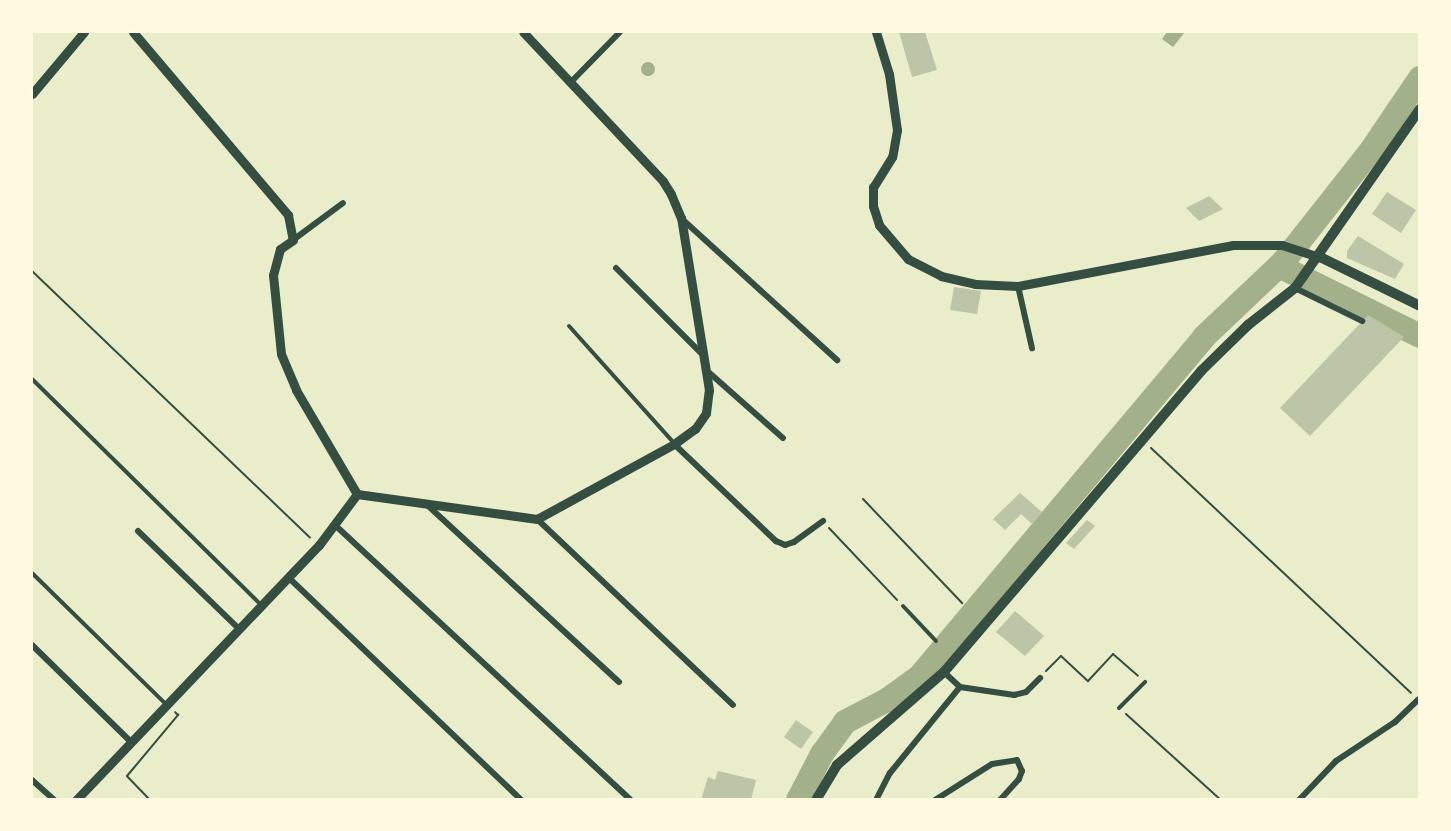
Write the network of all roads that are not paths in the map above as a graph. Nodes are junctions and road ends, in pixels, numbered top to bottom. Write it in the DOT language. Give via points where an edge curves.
graph roads {
  1 [pos="84,32"];
  2 [pos="133,32"];
  3 [pos="523,32"];
  4 [pos="620,32"];
  5 [pos="876,32"];
  6 [pos="571,82"];
  7 [pos="32,94"];
  8 [pos="1419,109"];
  9 [pos="343,203"];
  10 [pos="681,218"];
  11 [pos="293,240"];
  12 [pos="1320,257"];
  13 [pos="615,268"];
  14 [pos="1018,286"];
  15 [pos="1295,288"];
  16 [pos="1419,306"];
  17 [pos="1362,321"];
  18 [pos="569,326"];
  19 [pos="1032,348"];
  20 [pos="701,353"];
  21 [pos="837,360"];
  22 [pos="705,369"];
  23 [pos="32,379"];
  24 [pos="783,438"];
  25 [pos="674,444"];
  26 [pos="357,494"];
  27 [pos="424,502"];
  28 [pos="537,519"];
  29 [pos="823,521"];
  30 [pos="336,526"];
  31 [pos="138,531"];
  32 [pos="32,573"];
  33 [pos="288,577"];
  34 [pos="262,605"];
  35 [pos="903,606"];
  36 [pos="239,629"];
  37 [pos="936,641"];
  38 [pos="32,645"];
  39 [pos="944,672"];
  40 [pos="1040,678"];
  41 [pos="619,682"];
  42 [pos="1145,682"];
  43 [pos="960,687"];
  44 [pos="1418,700"];
  45 [pos="166,704"];
  46 [pos="733,705"];
  47 [pos="1119,708"];
  48 [pos="131,741"];
  49 [pos="32,780"];
  50 [pos="939,798"];
  51 [pos="630,799"];
  52 [pos="54,800"];
  53 [pos="76,800"];
  54 [pos="521,800"];
  55 [pos="816,800"];
  56 [pos="876,800"];
  57 [pos="1000,800"];
  58 [pos="1299,800"];
  1 -- 7 [label="street"];
  2 -- 11 [label="street" via="288,215"];
  3 -- 6 [label="street"];
  4 -- 6 [label="street"];
  5 -- 14 [label="street" via="890,74 897,130 892,158 873,187 879,225 908,259 941,276 975,284"];
  6 -- 10 [label="street" via="663,181"];
  8 -- 12 [label="main road"];
  9 -- 11 [label="street"];
  10 -- 20 [label="street"];
  10 -- 21 [label="street"];
  11 -- 26 [label="street" via="280,249 274,262 273,293 282,354 296,390"];
  12 -- 14 [label="street" via="1282,245 1202,249"];
  12 -- 15 [label="main road"];
  12 -- 16 [label="main road"];
  13 -- 20 [label="street"];
  14 -- 19 [label="street"];
  15 -- 17 [label="street"];
  15 -- 39 [label="main road" via="1248,325 1201,371"];
  18 -- 25 [label="lane"];
  20 -- 22 [label="street"];
  22 -- 24 [label="street"];
  22 -- 25 [label="street" via="709,390 706,413 695,429"];
  23 -- 34 [label="lane"];
  25 -- 28 [label="street"];
  25 -- 29 [label="street" via="776,541 785,545 794,542"];
  26 -- 27 [label="street"];
  26 -- 30 [label="street"];
  27 -- 28 [label="street"];
  27 -- 41 [label="street"];
  28 -- 46 [label="street"];
  30 -- 33 [label="street"];
  30 -- 51 [label="street"];
  31 -- 36 [label="street"];
  32 -- 45 [label="lane"];
  33 -- 34 [label="street"];
  33 -- 54 [label="street"];
  34 -- 36 [label="street"];
  35 -- 37 [label="lane"];
  36 -- 45 [label="street"];
  38 -- 48 [label="street"];
  39 -- 43 [label="street"];
  39 -- 55 [label="main road" via="837,765"];
  40 -- 43 [label="street" via="1026,692 1014,695"];
  42 -- 47 [label="lane"];
  43 -- 56 [label="street" via="890,773"];
  44 -- 58 [label="street" via="1395,722 1336,761"];
  45 -- 48 [label="street"];
  48 -- 53 [label="street"];
  49 -- 52 [label="street"];
  50 -- 57 [label="street" via="992,764 1017,760 1022,771 1019,779"];
}
